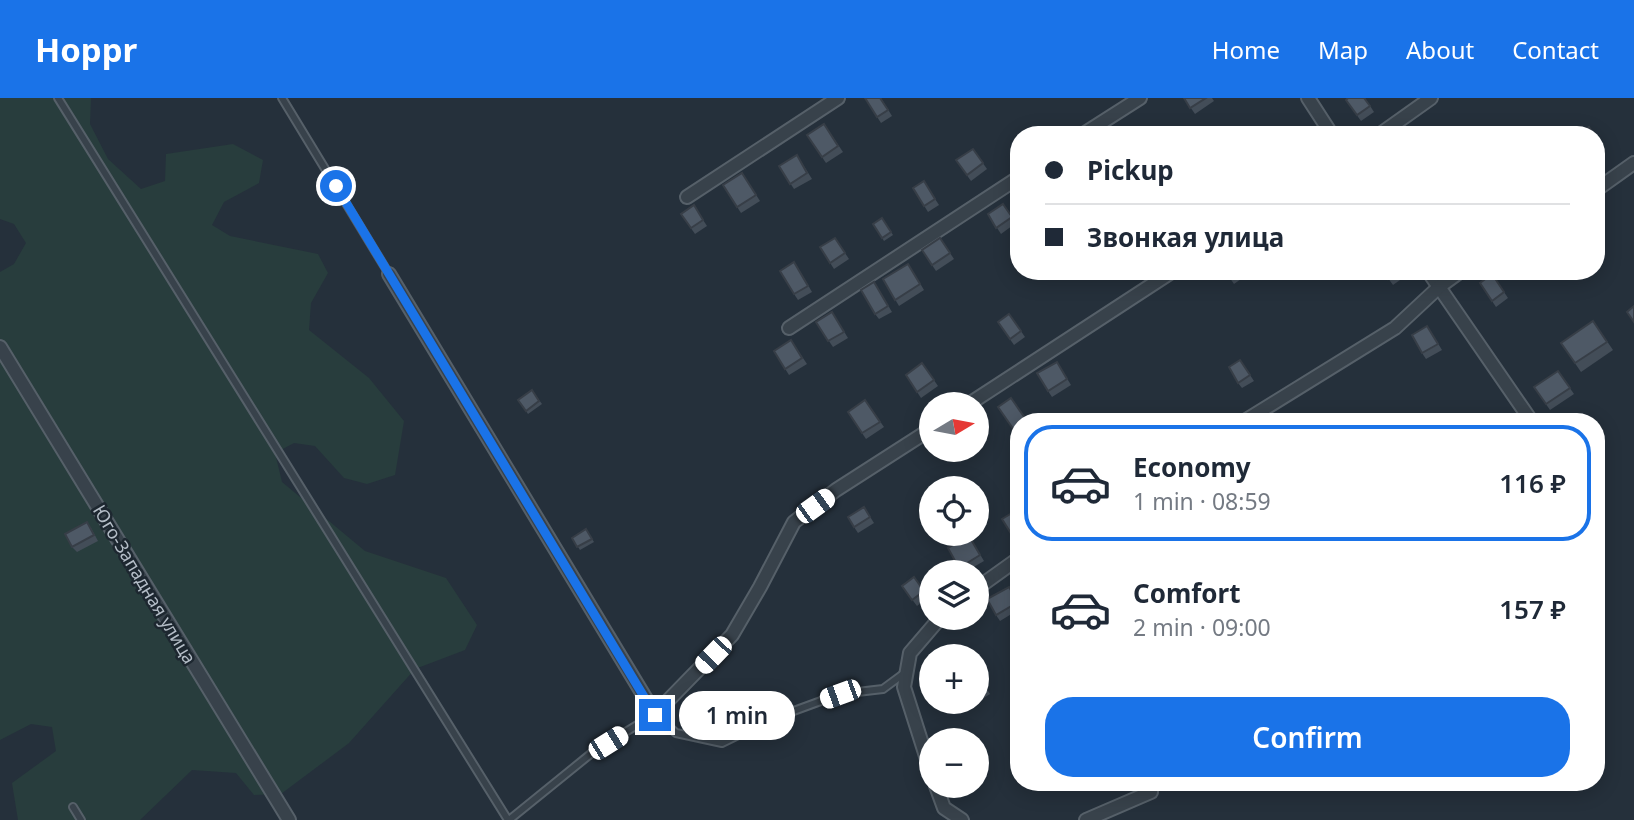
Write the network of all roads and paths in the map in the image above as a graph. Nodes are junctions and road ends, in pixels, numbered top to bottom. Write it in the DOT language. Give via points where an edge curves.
graph roads {
  1 [pos="58,98"];
  2 [pos="282,98"];
  3 [pos="838,98"];
  4 [pos="1140,98"];
  5 [pos="1308,98"];
  6 [pos="1431,98"];
  7 [pos="1096,126"];
  8 [pos="1326,126"];
  9 [pos="1392,126"];
  10 [pos="1634,163"];
  11 [pos="1010,183"];
  12 [pos="1605,184"];
  13 [pos="687,197"];
  14 [pos="389,274"];
  15 [pos="1159,280"];
  16 [pos="1434,280"];
  17 [pos="1449,280"];
  18 [pos="1439,287"];
  19 [pos="789,328"];
  20 [pos="0,347"];
  21 [pos="987,392"];
  22 [pos="1258,413"];
  23 [pos="1526,413"];
  24 [pos="919,437"];
  25 [pos="1010,565"];
  26 [pos="989,580"];
  27 [pos="930,630"];
  28 [pos="907,671"];
  29 [pos="655,715"];
  30 [pos="919,734"];
  31 [pos="1151,792"];
  32 [pos="940,798"];
  33 [pos="73,807"];
  34 [pos="81,820"];
  35 [pos="289,820"];
  36 [pos="508,820"];
  37 [pos="961,820"];
  38 [pos="1086,820"];
  1 -- 36 [label="lane"];
  2 -- 14 [label="lane"];
  3 -- 13 [label="street"];
  4 -- 7 [label="street"];
  5 -- 8 [label="street"];
  6 -- 9 [label="street"];
  10 -- 12 [label="street"];
  11 -- 19 [label="street"];
  14 -- 29 [label="street"];
  15 -- 21 [label="street"];
  16 -- 18 [label="street"];
  17 -- 18 [label="street"];
  18 -- 22 [label="street" via="1395,328"];
  18 -- 23 [label="street"];
  20 -- 35 [label="street, Юго-Западная улица"];
  24 -- 29 [label="street" via="794,522 732,635"];
  25 -- 26 [label="street"];
  27 -- 28 [label="street" via="910,653"];
  28 -- 29 [label="lane" via="883,689 840,694 722,743 676,733"];
  28 -- 30 [label="street" via="904,687"];
  29 -- 36 [label="lane" via="593,752"];
  31 -- 38 [label="street"];
  32 -- 37 [label="street" via="944,808"];
  33 -- 34 [label="lane"];
}
